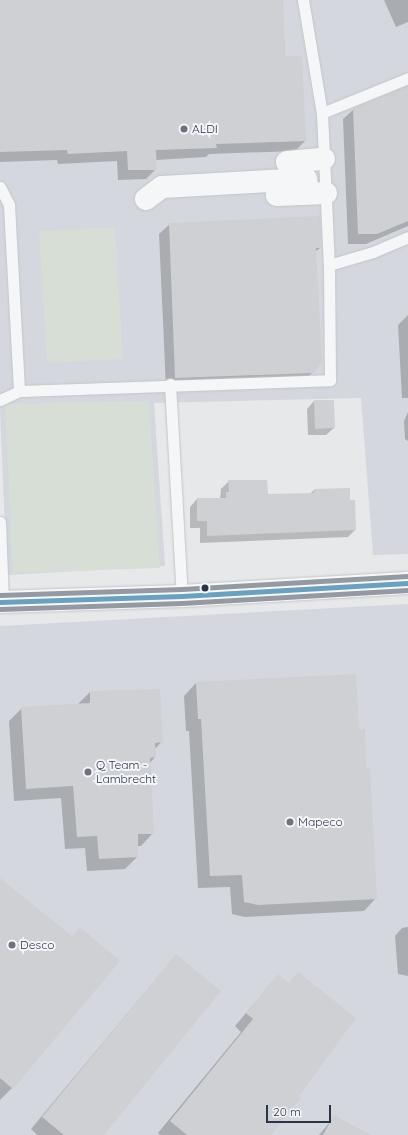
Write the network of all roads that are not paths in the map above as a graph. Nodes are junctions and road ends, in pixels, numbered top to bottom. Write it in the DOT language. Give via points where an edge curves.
graph roads {
  1 [pos="303,0"];
  2 [pos="408,78"];
  3 [pos="322,113"];
  4 [pos="324,159"];
  5 [pos="260,181"];
  6 [pos="0,187"];
  7 [pos="326,198"];
  8 [pos="146,199"];
  9 [pos="408,237"];
  10 [pos="329,265"];
  11 [pos="170,384"];
  12 [pos="19,391"];
  13 [pos="0,400"];
  14 [pos="0,522"];
  15 [pos="408,583"];
  16 [pos="182,596"];
  17 [pos="2,602"];
  1 -- 3 [label="lane"];
  2 -- 3 [label="lane"];
  3 -- 4 [label="lane"];
  4 -- 5 [label="street" via="281,163"];
  4 -- 7 [label="lane"];
  5 -- 7 [label="street" via="284,207"];
  5 -- 7 [label="street" via="306,179 307,186 277,189 278,195"];
  5 -- 8 [label="street" via="162,186"];
  6 -- 12 [label="lane" via="9,205"];
  7 -- 10 [label="lane"];
  9 -- 10 [label="lane" via="373,252"];
  10 -- 11 [label="lane" via="330,380"];
  11 -- 12 [label="lane"];
  11 -- 16 [label="lane"];
  12 -- 13 [label="lane"];
  14 -- 17 [label="lane"];
  15 -- 16 [label="main road"];
  16 -- 17 [label="main road"];
}
